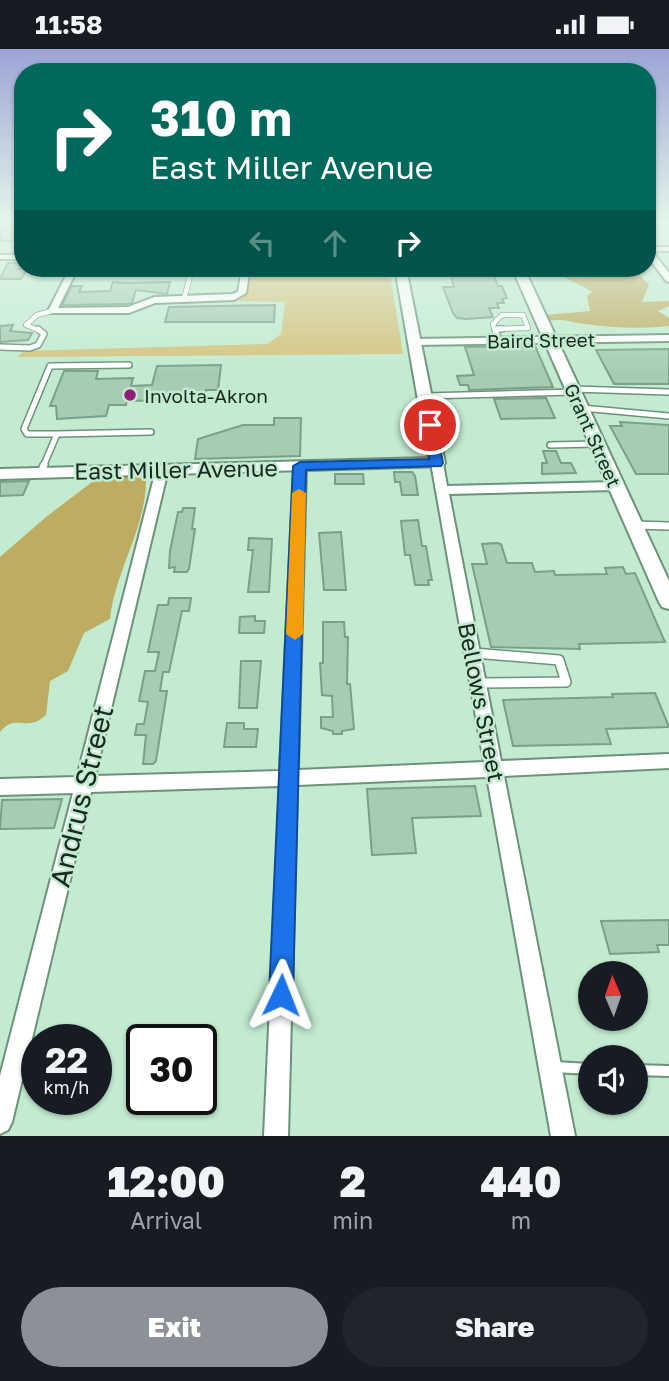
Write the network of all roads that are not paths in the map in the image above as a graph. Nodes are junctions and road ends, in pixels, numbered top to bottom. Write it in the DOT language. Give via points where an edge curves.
graph roads {
  1 [pos="70,277"];
  2 [pos="190,277"];
  3 [pos="245,277"];
  4 [pos="402,277"];
  5 [pos="522,277"];
  6 [pos="184,299"];
  7 [pos="54,311"];
  8 [pos="495,329"];
  9 [pos="669,338"];
  10 [pos="551,340"];
  11 [pos="499,341"];
  12 [pos="414,342"];
  13 [pos="0,347"];
  14 [pos="130,365"];
  15 [pos="573,391"];
  16 [pos="669,392"];
  17 [pos="424,396"];
  18 [pos="581,408"];
  19 [pos="669,416"];
  20 [pos="150,432"];
  21 [pos="57,434"];
  22 [pos="597,444"];
  23 [pos="550,445"];
  24 [pos="437,463"];
  25 [pos="300,466"];
  26 [pos="162,470"];
  27 [pos="41,473"];
  28 [pos="0,474"];
  29 [pos="615,486"];
  30 [pos="442,490"];
  31 [pos="633,525"];
  32 [pos="669,526"];
  33 [pos="669,601"];
  34 [pos="474,653"];
  35 [pos="479,683"];
  36 [pos="669,761"];
  37 [pos="495,768"];
  38 [pos="290,778"];
  39 [pos="84,784"];
  40 [pos="0,787"];
  41 [pos="550,1067"];
  42 [pos="578,1068"];
  43 [pos="648,1070"];
  44 [pos="669,1071"];
  45 [pos="0,1122"];
  46 [pos="276,1136"];
  47 [pos="563,1136"];
  1 -- 7 [label="street"];
  2 -- 6 [label="lane"];
  3 -- 6 [label="street" via="243,293 237,296"];
  4 -- 12 [label="street, Bellows Street"];
  5 -- 10 [label="street, Grant Street"];
  6 -- 7 [label="street" via="150,300 129,310"];
  7 -- 13 [label="lane" via="42,312 26,325 44,334 38,345"];
  8 -- 8 [label="lane" via="493,324 502,315 523,315 528,328"];
  8 -- 11 [label="lane"];
  9 -- 10 [label="street, Baird Street"];
  10 -- 11 [label="street, Baird Street"];
  10 -- 15 [label="street, Grant Street"];
  11 -- 12 [label="street, Baird Street"];
  12 -- 17 [label="street, Bellows Street"];
  14 -- 21 [label="lane" via="50,366 24,429 27,434"];
  15 -- 16 [label="lane"];
  15 -- 17 [label="lane"];
  15 -- 18 [label="street, Grant Street"];
  17 -- 24 [label="street, Bellows Street"];
  18 -- 19 [label="lane"];
  18 -- 22 [label="street, Grant Street"];
  20 -- 21 [label="lane"];
  21 -- 27 [label="lane"];
  22 -- 23 [label="lane"];
  22 -- 29 [label="street, Grant Street"];
  24 -- 25 [label="street, East Miller Avenue"];
  24 -- 30 [label="street, Bellows Street"];
  25 -- 26 [label="street, East Miller Avenue"];
  25 -- 38 [label="street"];
  26 -- 27 [label="street, East Miller Avenue"];
  26 -- 39 [label="street, Andrus Street"];
  27 -- 28 [label="street, East Miller Avenue"];
  29 -- 30 [label="street"];
  29 -- 31 [label="street, Grant Street"];
  30 -- 34 [label="street, Bellows Street"];
  31 -- 32 [label="lane"];
  31 -- 33 [label="street, Grant Street"];
  34 -- 35 [label="street, Bellows Street"];
  34 -- 35 [label="lane" via="558,660 566,682"];
  35 -- 37 [label="street, Bellows Street"];
  36 -- 37 [label="street"];
  37 -- 38 [label="street"];
  37 -- 41 [label="street, Bellows Street"];
  38 -- 39 [label="street"];
  38 -- 46 [label="street"];
  39 -- 40 [label="street"];
  39 -- 45 [label="street, Andrus Street"];
  41 -- 42 [label="lane"];
  41 -- 47 [label="street, Bellows Street"];
  43 -- 44 [label="lane"];
}
